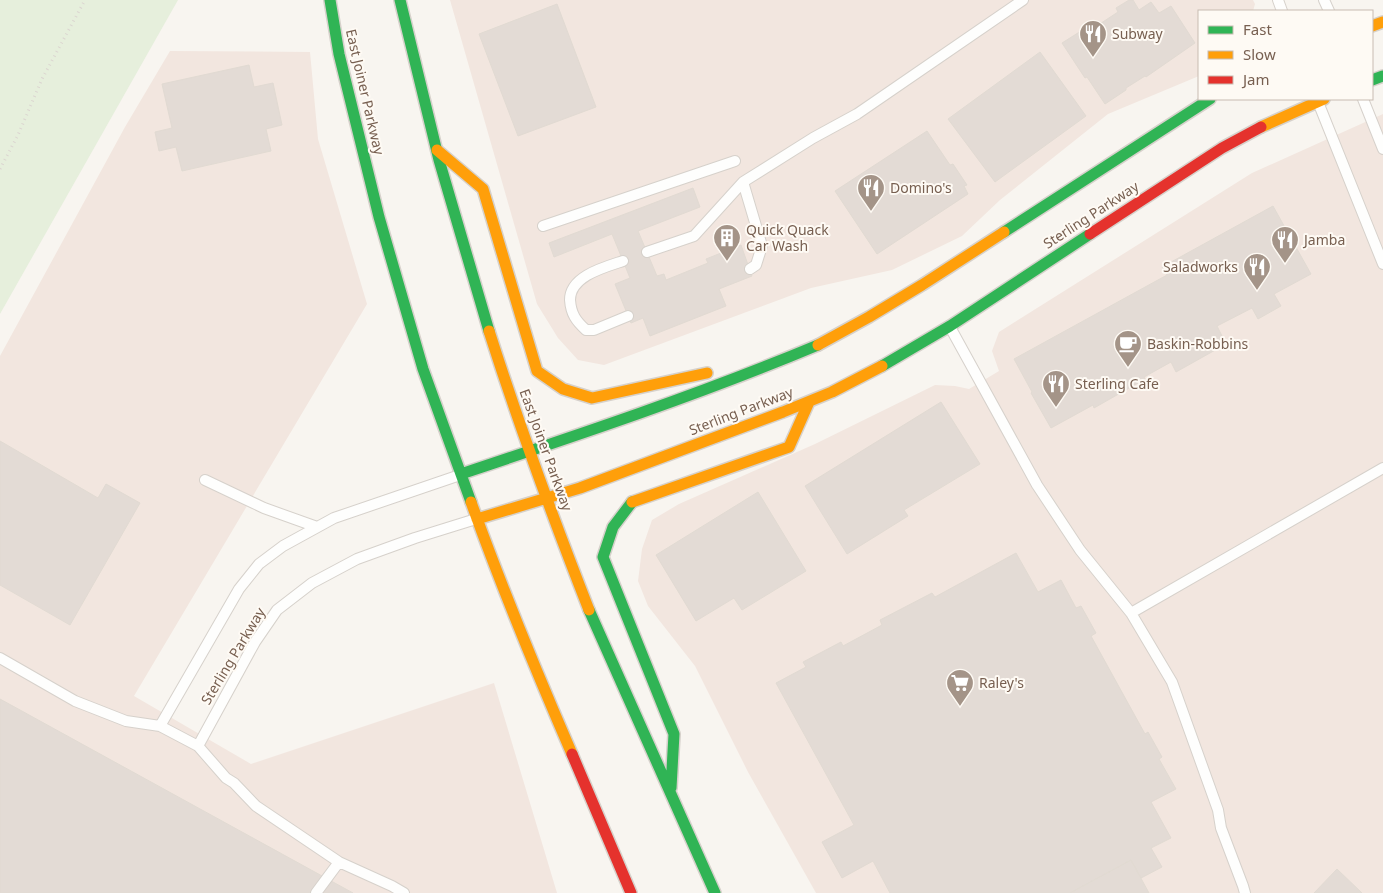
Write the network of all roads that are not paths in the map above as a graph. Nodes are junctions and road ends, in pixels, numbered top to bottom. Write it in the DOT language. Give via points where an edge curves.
graph roads {
  1 [pos="330,0"];
  2 [pos="400,0"];
  3 [pos="1023,0"];
  4 [pos="1208,100"];
  5 [pos="1320,100"];
  6 [pos="1363,100"];
  7 [pos="1383,149"];
  8 [pos="437,150"];
  9 [pos="735,161"];
  10 [pos="742,182"];
  11 [pos="543,226"];
  12 [pos="647,252"];
  13 [pos="623,261"];
  14 [pos="1383,264"];
  15 [pos="750,269"];
  16 [pos="628,316"];
  17 [pos="950,326"];
  18 [pos="798,353"];
  19 [pos="733,367"];
  20 [pos="714,371"];
  21 [pos="809,402"];
  22 [pos="530,451"];
  23 [pos="1383,468"];
  24 [pos="461,474"];
  25 [pos="205,480"];
  26 [pos="547,497"];
  27 [pos="477,519"];
  28 [pos="317,527"];
  29 [pos="1131,612"];
  30 [pos="0,658"];
  31 [pos="160,726"];
  32 [pos="198,746"];
  33 [pos="670,792"];
  34 [pos="339,862"];
  35 [pos="390,889"];
  36 [pos="316,893"];
  37 [pos="404,893"];
  38 [pos="631,893"];
  39 [pos="714,893"];
  40 [pos="1245,893"];
  1 -- 24 [label="main road, East Joiner Parkway" via="339,54 379,217 423,369"];
  2 -- 8 [label="main road, East Joiner Parkway"];
  3 -- 10 [label="lane" via="857,114"];
  4 -- 18 [label="main road, Sterling Parkway" via="870,318"];
  5 -- 14 [label="lane"];
  5 -- 17 [label="main road, Sterling Parkway" via="1222,148"];
  6 -- 7 [label="lane"];
  8 -- 20 [label="main road" via="482,189 537,370 563,389 592,398"];
  8 -- 22 [label="main road, East Joiner Parkway" via="483,314"];
  9 -- 11 [label="lane"];
  10 -- 12 [label="lane" via="694,236"];
  10 -- 15 [label="lane" via="762,246 756,265"];
  13 -- 16 [label="lane" via="592,272 577,283 570,296 570,310 586,330 594,330"];
  17 -- 21 [label="main road, Sterling Parkway" via="888,363"];
  17 -- 29 [label="lane" via="1037,486 1080,550"];
  18 -- 19 [label="main road"];
  18 -- 22 [label="main road, Sterling Parkway"];
  21 -- 26 [label="main road, Sterling Parkway" via="580,488"];
  21 -- 33 [label="main road" via="789,446 631,502 613,527 604,557 674,734"];
  22 -- 24 [label="main road, Sterling Parkway"];
  22 -- 26 [label="main road, East Joiner Parkway"];
  23 -- 29 [label="lane"];
  24 -- 27 [label="main road, East Joiner Parkway"];
  24 -- 28 [label="lane, Sterling Parkway" via="334,518"];
  25 -- 28 [label="lane" via="264,508"];
  26 -- 27 [label="main road, Sterling Parkway"];
  26 -- 33 [label="main road, East Joiner Parkway" via="597,629"];
  27 -- 32 [label="lane, Sterling Parkway" via="357,559 312,583 277,610"];
  27 -- 38 [label="main road, East Joiner Parkway" via="532,661"];
  28 -- 31 [label="lane, Sterling Parkway" via="258,564 239,589"];
  29 -- 40 [label="lane" via="1172,682"];
  30 -- 31 [label="lane" via="75,701 126,721"];
  31 -- 32 [label="lane"];
  32 -- 34 [label="lane" via="256,806"];
  33 -- 39 [label="main road, East Joiner Parkway"];
  34 -- 35 [label="lane"];
  34 -- 36 [label="lane"];
  35 -- 37 [label="lane"];
}
